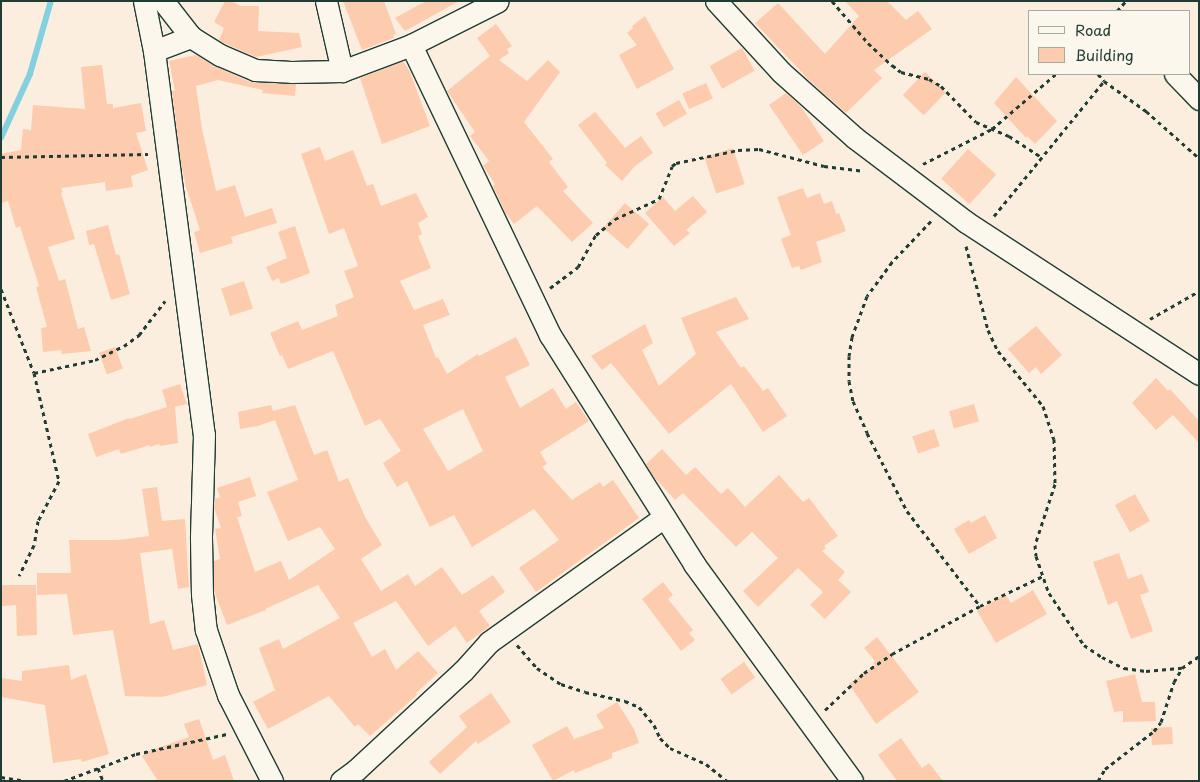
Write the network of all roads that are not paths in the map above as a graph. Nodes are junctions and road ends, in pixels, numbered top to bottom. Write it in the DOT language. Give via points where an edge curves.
graph roads {
  1 [pos="144,1"];
  2 [pos="163,1"];
  3 [pos="326,1"];
  4 [pos="498,1"];
  5 [pos="716,1"];
  6 [pos="191,37"];
  7 [pos="411,45"];
  8 [pos="154,51"];
  9 [pos="342,71"];
  10 [pos="1176,75"];
  11 [pos="1199,99"];
  12 [pos="1199,374"];
  13 [pos="664,517"];
  14 [pos="272,781"];
  15 [pos="341,781"];
  16 [pos="852,781"];
  1 -- 8 [label="street"];
  2 -- 6 [label="street"];
  3 -- 9 [label="street"];
  4 -- 7 [label="street"];
  5 -- 12 [label="street" via="781,72 855,138 974,227"];
  6 -- 8 [label="street"];
  6 -- 9 [label="street" via="220,56 255,70"];
  7 -- 9 [label="street"];
  7 -- 13 [label="street" via="550,335"];
  8 -- 14 [label="street" via="204,435 201,538 205,621 228,695"];
  10 -- 11 [label="street"];
  13 -- 15 [label="street" via="489,642 464,671"];
  13 -- 16 [label="street" via="694,564"];
}
